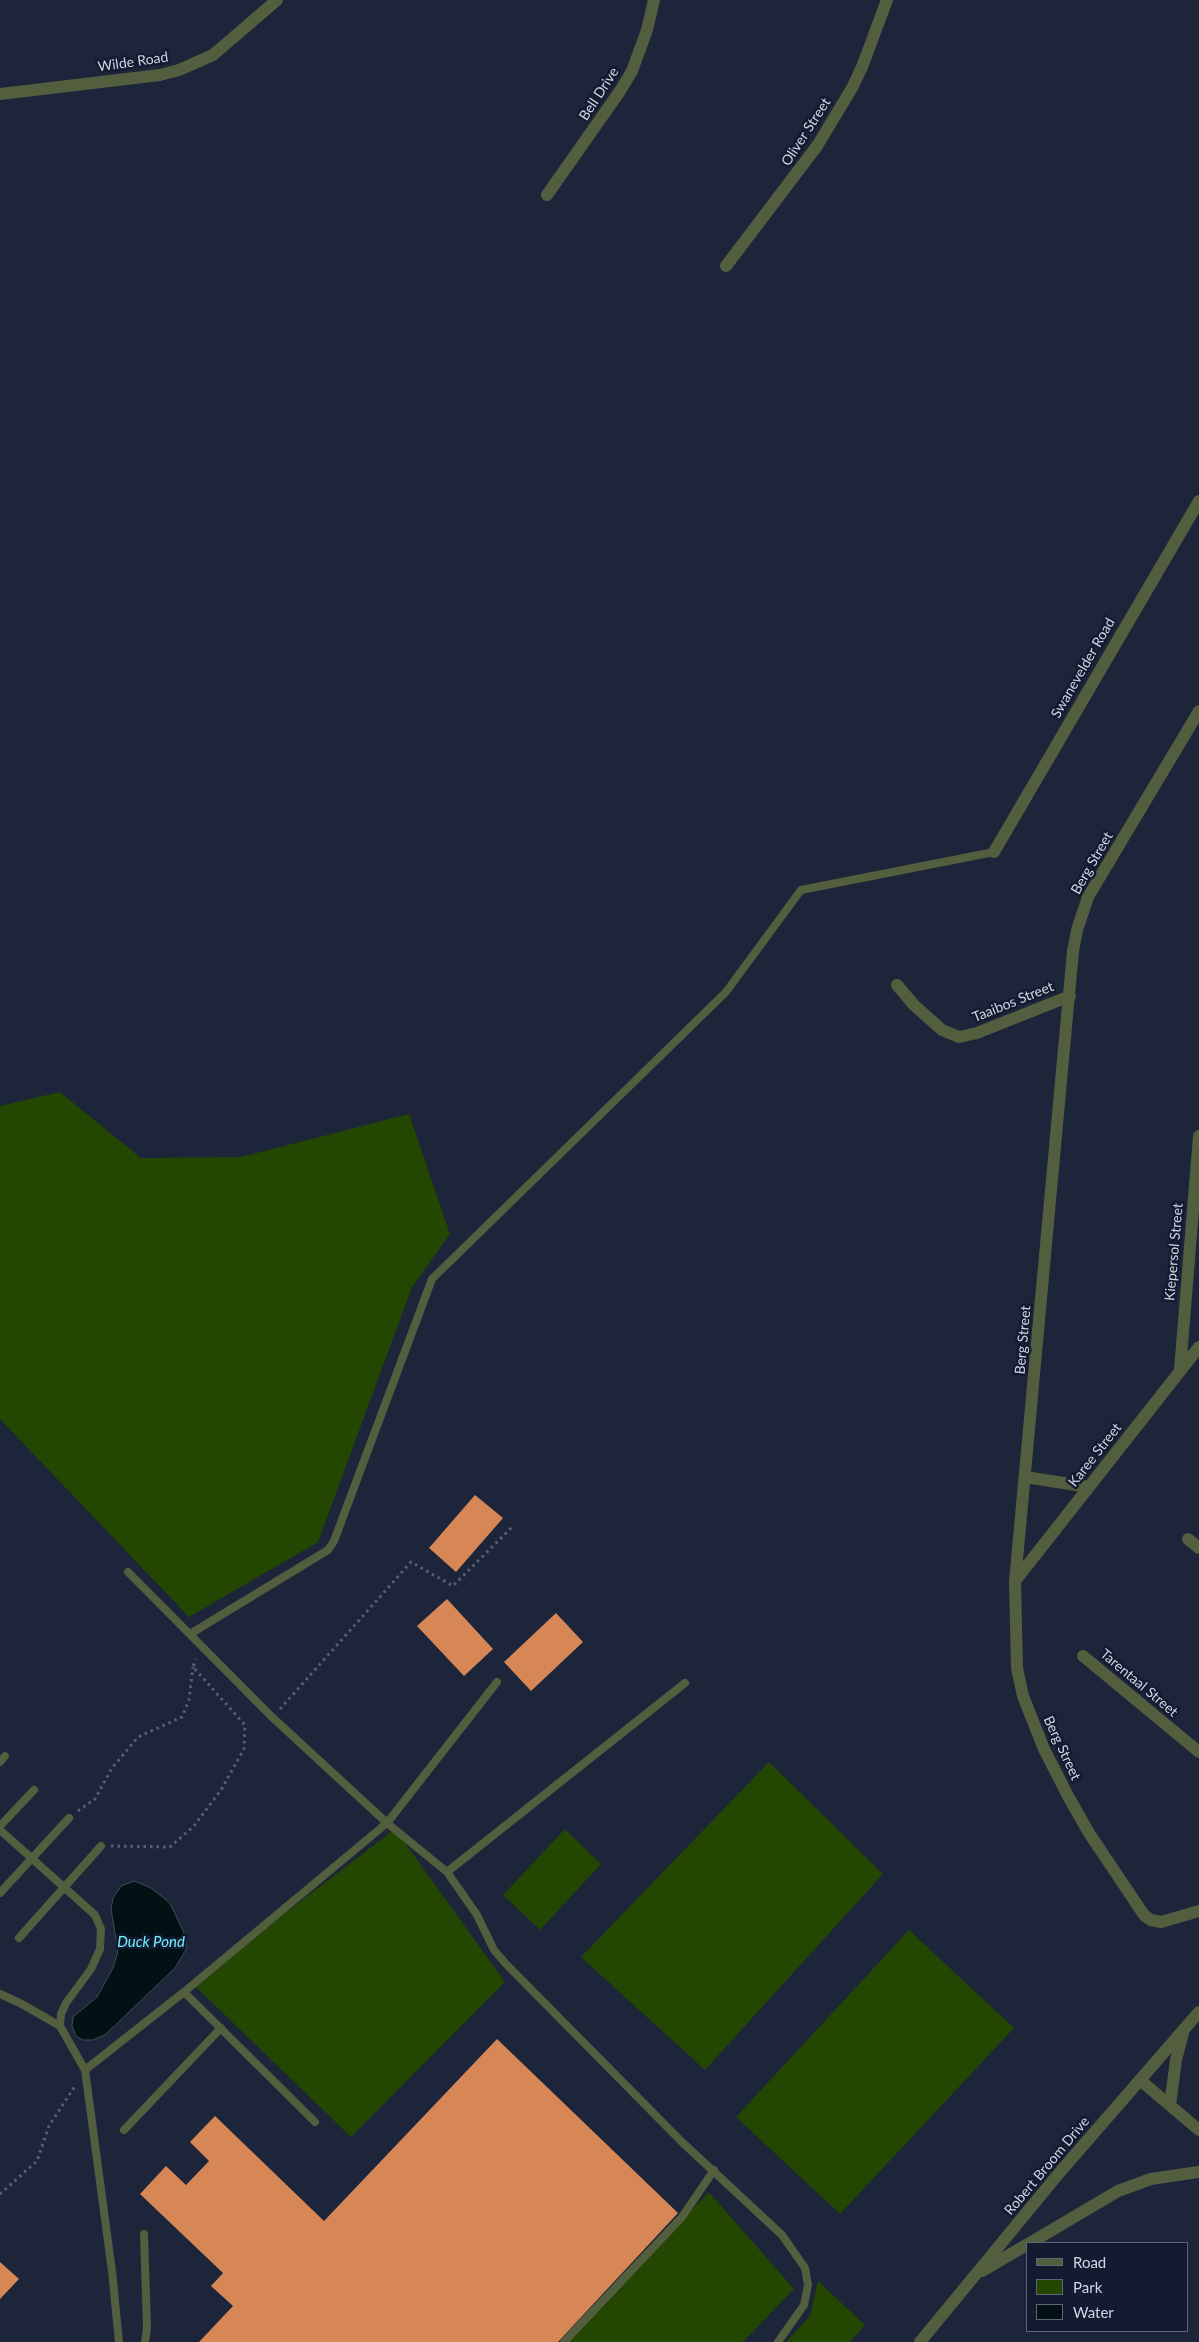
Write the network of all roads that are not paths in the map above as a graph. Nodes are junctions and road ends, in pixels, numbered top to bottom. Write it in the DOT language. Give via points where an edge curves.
graph roads {
  1 [pos="277,0"];
  2 [pos="654,0"];
  3 [pos="887,0"];
  4 [pos="0,94"];
  5 [pos="547,195"];
  6 [pos="726,266"];
  7 [pos="1199,501"];
  8 [pos="1199,710"];
  9 [pos="994,852"];
  10 [pos="897,985"];
  11 [pos="1070,996"];
  12 [pos="1199,1136"];
  13 [pos="1199,1347"];
  14 [pos="1180,1370"];
  15 [pos="1025,1476"];
  16 [pos="1089,1487"];
  17 [pos="1188,1539"];
  18 [pos="1199,1548"];
  19 [pos="128,1572"];
  20 [pos="1015,1581"];
  21 [pos="190,1634"];
  22 [pos="1083,1656"];
  23 [pos="497,1682"];
  24 [pos="685,1683"];
  25 [pos="1199,1752"];
  26 [pos="34,1790"];
  27 [pos="68,1818"];
  28 [pos="387,1823"];
  29 [pos="0,1828"];
  30 [pos="101,1846"];
  31 [pos="31,1857"];
  32 [pos="447,1872"];
  33 [pos="64,1887"];
  34 [pos="0,1893"];
  35 [pos="1199,1911"];
  36 [pos="19,1938"];
  37 [pos="184,1992"];
  38 [pos="0,1994"];
  39 [pos="1199,2012"];
  40 [pos="60,2026"];
  41 [pos="220,2028"];
  42 [pos="1184,2031"];
  43 [pos="85,2070"];
  44 [pos="1140,2080"];
  45 [pos="1170,2105"];
  46 [pos="315,2122"];
  47 [pos="124,2130"];
  48 [pos="1199,2130"];
  49 [pos="714,2170"];
  50 [pos="1199,2172"];
  51 [pos="144,2234"];
  52 [pos="1032,2242"];
  53 [pos="1026,2246"];
  54 [pos="976,2274"];
  55 [pos="119,2342"];
  56 [pos="145,2342"];
  57 [pos="564,2342"];
  58 [pos="778,2342"];
  59 [pos="920,2342"];
  1 -- 4 [label="street, Wilde Road" via="213,55 179,70"];
  2 -- 5 [label="street, Bell Drive" via="640,51 628,78"];
  3 -- 6 [label="street, Oliver Street" via="852,88 817,146"];
  7 -- 9 [label="street, Swanevelder Road"];
  8 -- 11 [label="street, Berg Street" via="1088,897 1077,930"];
  9 -- 21 [label="lane" via="801,890 726,992 432,1278 328,1550"];
  10 -- 11 [label="street, Taaibos Street" via="942,1030 959,1037"];
  11 -- 15 [label="street, Berg Street"];
  12 -- 14 [label="street, Kiepersol Street"];
  13 -- 14 [label="street, Karee Street"];
  14 -- 16 [label="street, Karee Street"];
  15 -- 16 [label="street"];
  15 -- 20 [label="street, Berg Street"];
  16 -- 20 [label="street, Karee Street"];
  17 -- 18 [label="street"];
  19 -- 21 [label="lane"];
  20 -- 35 [label="street, Berg Street" via="1017,1668 1023,1696 1044,1749 1068,1796 1144,1915 1161,1922"];
  21 -- 28 [label="lane" via="272,1717"];
  22 -- 25 [label="street, Tarentaal Street"];
  23 -- 28 [label="lane"];
  24 -- 32 [label="lane"];
  26 -- 29 [label="lane"];
  27 -- 31 [label="lane"];
  28 -- 32 [label="lane"];
  28 -- 37 [label="lane"];
  29 -- 31 [label="lane"];
  30 -- 33 [label="lane"];
  31 -- 33 [label="lane"];
  31 -- 34 [label="lane"];
  32 -- 49 [label="lane" via="477,1916 494,1950 506,1964 682,2142"];
  33 -- 36 [label="lane"];
  33 -- 40 [label="lane" via="95,1914 101,1929 100,1949 91,1969 66,2003"];
  37 -- 41 [label="lane"];
  37 -- 43 [label="lane"];
  38 -- 40 [label="lane"];
  39 -- 42 [label="street, Robert Broom Drive"];
  40 -- 43 [label="lane"];
  41 -- 46 [label="lane"];
  41 -- 47 [label="lane"];
  42 -- 44 [label="street, Robert Broom Drive"];
  42 -- 45 [label="street"];
  43 -- 55 [label="lane"];
  44 -- 45 [label="street"];
  44 -- 54 [label="street, Robert Broom Drive"];
  45 -- 48 [label="street"];
  49 -- 57 [label="lane" via="682,2217"];
  49 -- 58 [label="lane" via="782,2235 805,2268 808,2285 804,2305"];
  50 -- 52 [label="street" via="1151,2179 1118,2191"];
  51 -- 56 [label="lane"];
  53 -- 54 [label="street"];
  54 -- 59 [label="street, Robert Broom Drive"];
}
